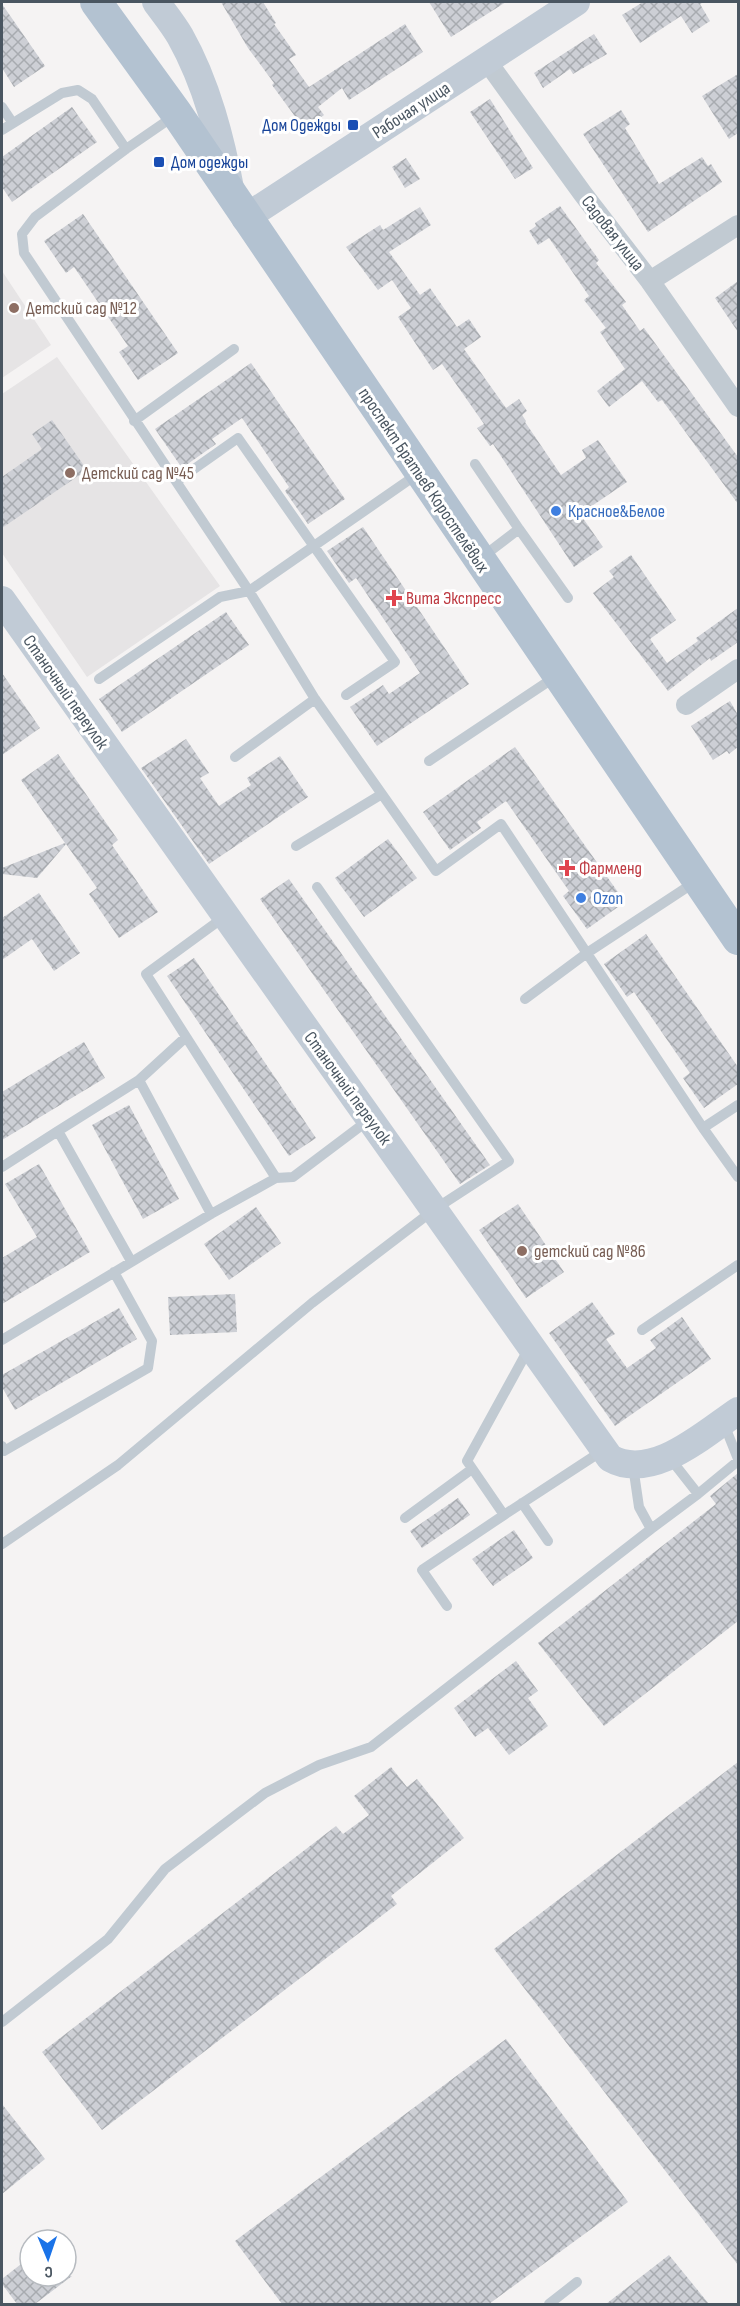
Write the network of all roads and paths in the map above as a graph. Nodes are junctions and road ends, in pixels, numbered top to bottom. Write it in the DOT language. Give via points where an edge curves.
graph roads {
  1 [pos="96,2"];
  2 [pos="156,2"];
  3 [pos="576,2"];
  4 [pos="486,60"];
  5 [pos="197,73"];
  6 [pos="2,107"];
  7 [pos="171,107"];
  8 [pos="12,122"];
  9 [pos="2,130"];
  10 [pos="126,149"];
  11 [pos="239,208"];
  12 [pos="738,225"];
  13 [pos="650,281"];
  14 [pos="234,349"];
  15 [pos="738,407"];
  16 [pos="134,421"];
  17 [pos="475,464"];
  18 [pos="419,473"];
  19 [pos="177,480"];
  20 [pos="519,529"];
  21 [pos="313,545"];
  22 [pos="479,560"];
  23 [pos="249,591"];
  24 [pos="568,598"];
  25 [pos="3,605"];
  26 [pos="738,669"];
  27 [pos="558,675"];
  28 [pos="99,679"];
  29 [pos="346,695"];
  30 [pos="315,699"];
  31 [pos="686,705"];
  32 [pos="235,757"];
  33 [pos="429,761"];
  34 [pos="382,794"];
  35 [pos="297,846"];
  36 [pos="698,880"];
  37 [pos="317,887"];
  38 [pos="225,916"];
  39 [pos="738,939"];
  40 [pos="587,953"];
  41 [pos="525,999"];
  42 [pos="186,1037"];
  43 [pos="139,1080"];
  44 [pos="738,1104"];
  45 [pos="370,1119"];
  46 [pos="703,1128"];
  47 [pos="58,1131"];
  48 [pos="2,1167"];
  49 [pos="738,1177"];
  50 [pos="276,1178"];
  51 [pos="435,1209"];
  52 [pos="211,1214"];
  53 [pos="131,1261"];
  54 [pos="738,1265"];
  55 [pos="114,1272"];
  56 [pos="642,1330"];
  57 [pos="2,1340"];
  58 [pos="530,1345"];
  59 [pos="731,1416"];
  60 [pos="2,1446"];
  61 [pos="604,1450"];
  62 [pos="669,1457"];
  63 [pos="738,1460"];
  64 [pos="633,1466"];
  65 [pos="472,1469"];
  66 [pos="698,1494"];
  67 [pos="522,1503"];
  68 [pos="504,1515"];
  69 [pos="405,1518"];
  70 [pos="651,1529"];
  71 [pos="549,1541"];
  72 [pos="2,1544"];
  73 [pos="447,1606"];
  74 [pos="2,2022"];
  75 [pos="577,2282"];
  76 [pos="549,2304"];
  1 -- 7 [label="main road, проспект Братьев Коростелёвых"];
  2 -- 5 [label="main road, проспект Братьев Коростелёвых" via="180,36"];
  3 -- 4 [label="main road, Рабочая улица"];
  4 -- 11 [label="main road, Рабочая улица"];
  4 -- 13 [label="street, Садовая улица"];
  5 -- 7 [label="main road"];
  5 -- 11 [label="main road, проспект Братьев Коростелёвых" via="220,135"];
  6 -- 8 [label="lane"];
  7 -- 10 [label="lane"];
  7 -- 11 [label="main road, проспект Братьев Коростелёвых"];
  8 -- 9 [label="lane"];
  8 -- 10 [label="lane" via="62,93 78,90 92,99"];
  10 -- 16 [label="lane" via="35,217 22,234 24,253"];
  11 -- 18 [label="main road, проспект Братьев Коростелёвых"];
  12 -- 13 [label="street"];
  13 -- 15 [label="street, Садовая улица"];
  14 -- 16 [label="lane"];
  16 -- 19 [label="lane"];
  17 -- 20 [label="lane"];
  18 -- 21 [label="lane"];
  18 -- 22 [label="main road, проспект Братьев Коростелёвых"];
  19 -- 21 [label="lane" via="238,438"];
  19 -- 23 [label="lane"];
  20 -- 22 [label="lane"];
  20 -- 24 [label="lane"];
  21 -- 23 [label="lane"];
  21 -- 29 [label="lane" via="395,662"];
  22 -- 27 [label="main road, проспект Братьев Коростелёвых"];
  23 -- 28 [label="lane" via="220,597"];
  23 -- 30 [label="lane"];
  25 -- 38 [label="main road, Станочный переулок"];
  26 -- 31 [label="street"];
  27 -- 33 [label="lane"];
  27 -- 36 [label="main road, проспект Братьев Коростелёвых"];
  30 -- 32 [label="lane"];
  30 -- 34 [label="lane"];
  34 -- 35 [label="lane"];
  34 -- 40 [label="lane" via="436,872 501,824"];
  36 -- 39 [label="main road, проспект Братьев Коростелёвых"];
  36 -- 40 [label="lane"];
  37 -- 51 [label="lane" via="509,1161"];
  38 -- 42 [label="lane" via="146,974"];
  38 -- 45 [label="main road, Станочный переулок"];
  40 -- 41 [label="lane"];
  40 -- 46 [label="lane"];
  42 -- 43 [label="lane"];
  42 -- 50 [label="lane"];
  43 -- 47 [label="lane"];
  43 -- 52 [label="lane"];
  44 -- 46 [label="lane"];
  45 -- 50 [label="lane" via="292,1178"];
  45 -- 51 [label="main road, Станочный переулок"];
  46 -- 49 [label="lane"];
  47 -- 48 [label="lane"];
  47 -- 53 [label="lane"];
  50 -- 52 [label="lane"];
  51 -- 58 [label="main road, Станочный переулок"];
  51 -- 72 [label="lane" via="312,1303 118,1465"];
  52 -- 53 [label="lane"];
  53 -- 55 [label="lane"];
  54 -- 56 [label="lane"];
  55 -- 57 [label="lane"];
  55 -- 60 [label="lane" via="152,1341 148,1368 4,1451"];
  58 -- 61 [label="main road, Станочный переулок"];
  58 -- 65 [label="lane" via="467,1461"];
  59 -- 62 [label="main road"];
  59 -- 63 [label="lane"];
  61 -- 64 [label="main road, Станочный переулок" via="610,1458"];
  61 -- 67 [label="lane"];
  62 -- 64 [label="main road"];
  62 -- 66 [label="lane"];
  63 -- 66 [label="lane"];
  64 -- 70 [label="lane" via="639,1507"];
  65 -- 68 [label="lane"];
  65 -- 69 [label="lane"];
  66 -- 70 [label="lane"];
  67 -- 68 [label="lane"];
  67 -- 71 [label="lane"];
  68 -- 73 [label="lane" via="422,1570"];
  70 -- 74 [label="lane" via="371,1746 319,1765 265,1793 165,1869 108,1939"];
  75 -- 76 [label="lane"];
}
